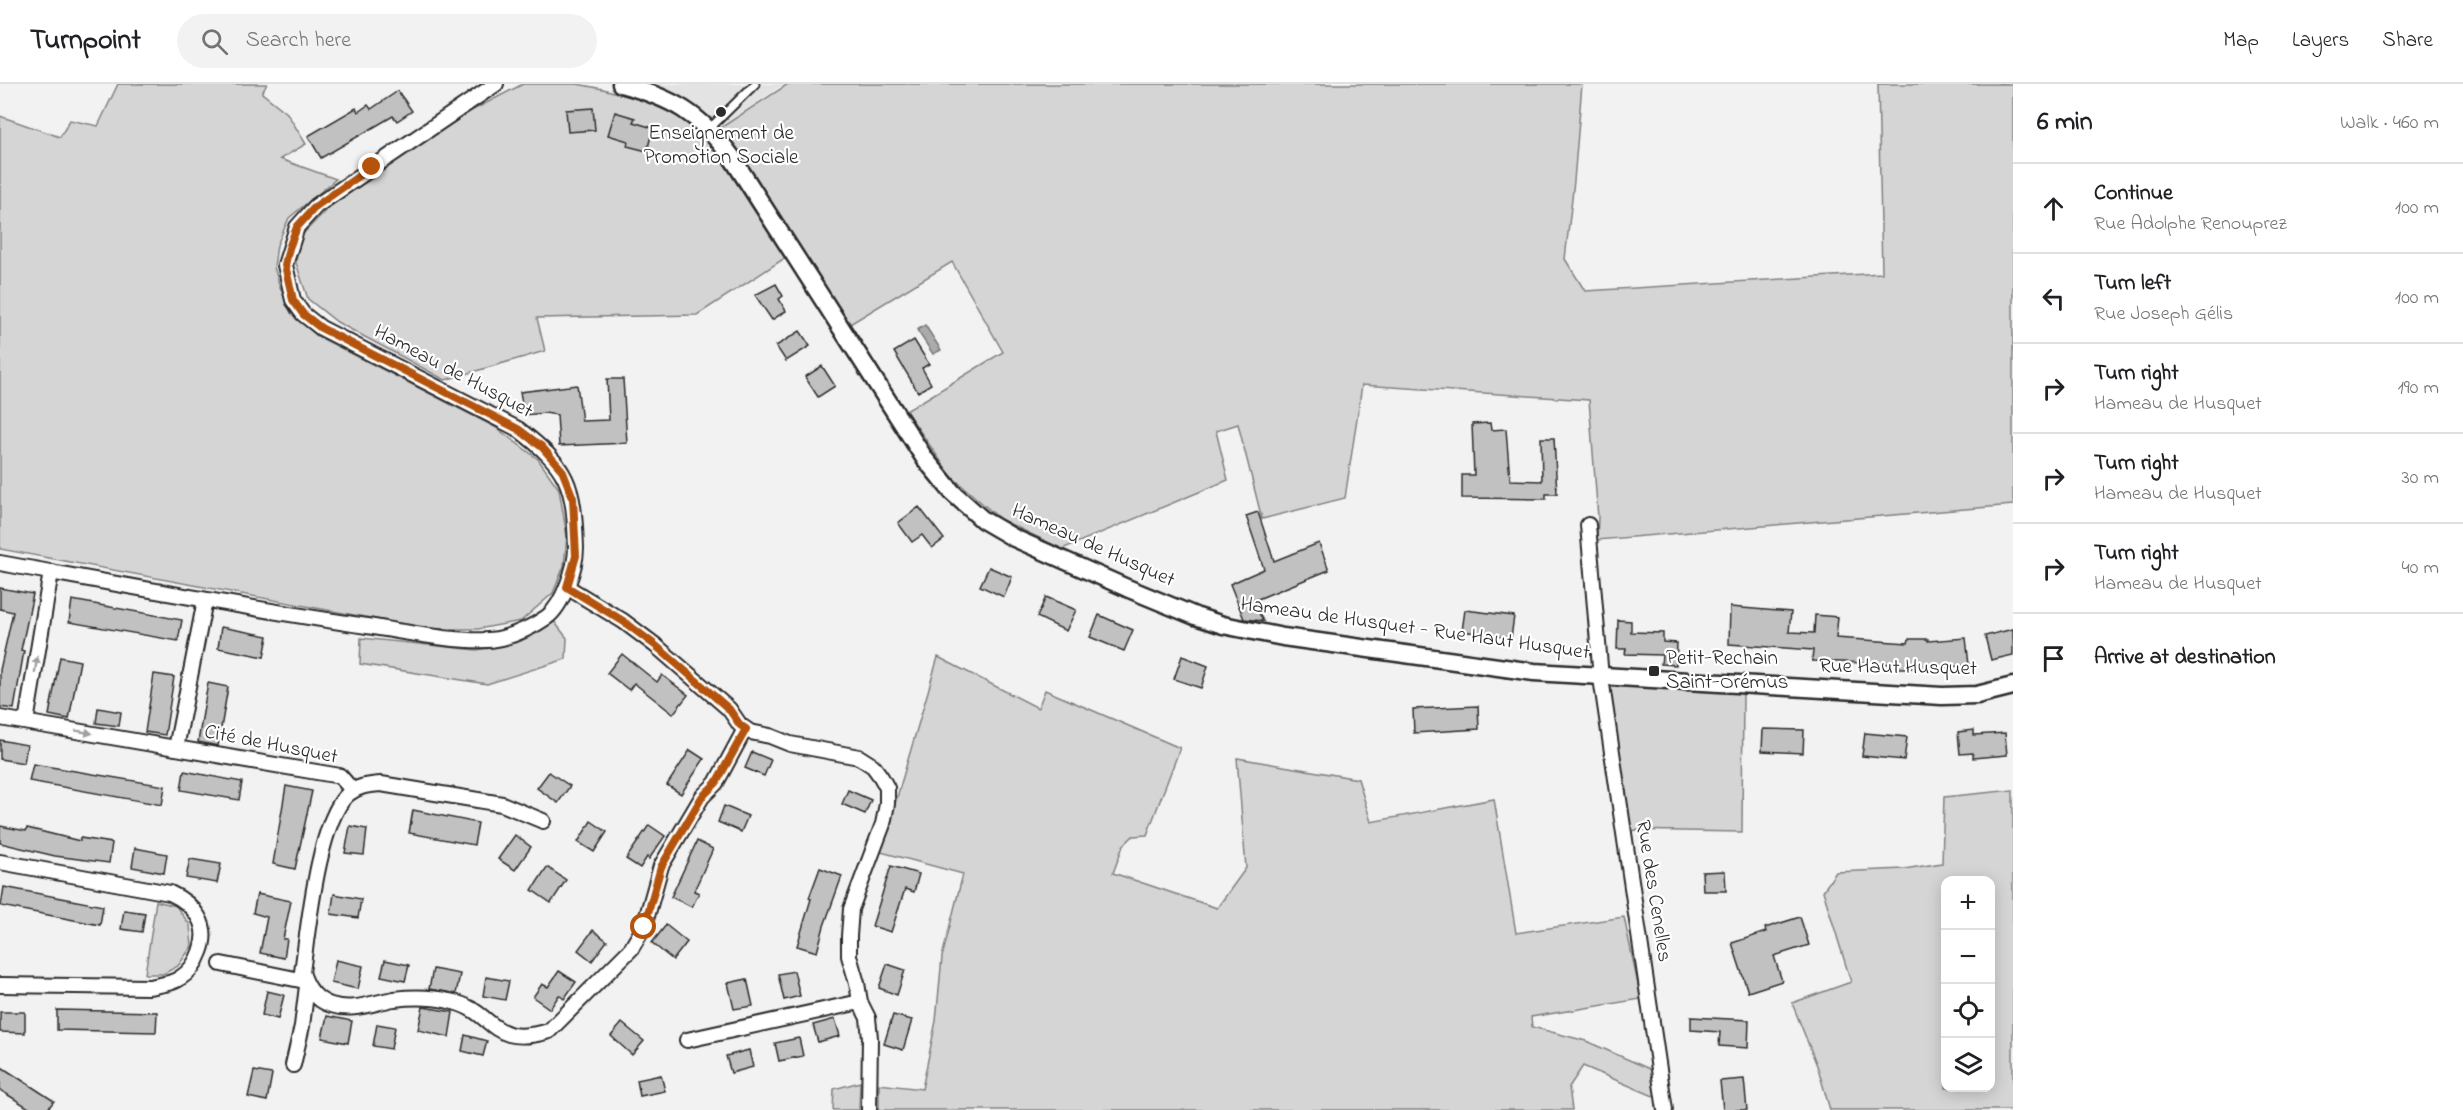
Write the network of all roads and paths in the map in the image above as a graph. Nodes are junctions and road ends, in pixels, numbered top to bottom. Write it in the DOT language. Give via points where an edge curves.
graph roads {
  1 [pos="496,84"];
  2 [pos="621,84"];
  3 [pos="755,84"];
  4 [pos="709,129"];
  5 [pos="1588,525"];
  6 [pos="0,563"];
  7 [pos="51,572"];
  8 [pos="567,587"];
  9 [pos="205,600"];
  10 [pos="1223,625"];
  11 [pos="1600,678"];
  12 [pos="2013,686"];
  13 [pos="0,718"];
  14 [pos="26,722"];
  15 [pos="746,729"];
  16 [pos="176,748"];
  17 [pos="353,790"];
  18 [pos="543,821"];
  19 [pos="0,862"];
  20 [pos="221,964"];
  21 [pos="306,984"];
  22 [pos="0,985"];
  23 [pos="860,1002"];
  24 [pos="687,1040"];
  25 [pos="293,1065"];
  26 [pos="869,1110"];
  27 [pos="1665,1110"];
  1 -- 8 [label="street, Hameau de Husquet" via="316,206 297,227 285,265 293,300 321,328 518,429 542,447 562,470 573,498 576,556"];
  2 -- 4 [label="street, Hameau de Husquet" via="672,101"];
  3 -- 4 [label="lane"];
  4 -- 10 [label="street, Hameau de Husquet" via="731,156 925,459 953,493 983,520 1014,538"];
  5 -- 11 [label="street, Rue des Cenelles"];
  6 -- 7 [label="street"];
  7 -- 9 [label="street"];
  14 -- 7 [label="street, one-way"];
  8 -- 9 [label="street, Hameau de Husquet" via="549,616 500,639 438,636"];
  8 -- 15 [label="street" via="655,645 729,709"];
  9 -- 16 [label="street, Cité de Husquet"];
  10 -- 11 [label="street, Hameau de Husquet - Rue Haut Husquet" via="1283,637"];
  11 -- 12 [label="street, Rue Haut Husquet" via="1942,696"];
  11 -- 27 [label="street, Rue des Cenelles"];
  13 -- 14 [label="street, Cité de Husquet"];
  14 -- 16 [label="street, Cité de Husquet, one-way"];
  15 -- 21 [label="street" via="661,867 644,927 631,949 549,1030 532,1036 509,1036 471,1009 430,998 393,999 347,1009 328,1004"];
  15 -- 23 [label="street" via="790,744 859,757 873,766 887,788 883,824 851,909 849,956"];
  16 -- 17 [label="street, Cité de Husquet" via="340,776"];
  17 -- 18 [label="street" via="381,784 502,804"];
  17 -- 21 [label="street" via="337,808 316,875 302,972"];
  19 -- 22 [label="street" via="170,893 195,911 203,925 203,943 190,970 179,980 165,984"];
  20 -- 21 [label="street"];
  21 -- 25 [label="street"];
  23 -- 24 [label="street"];
  23 -- 26 [label="street" via="868,1018 870,1038"];
}
